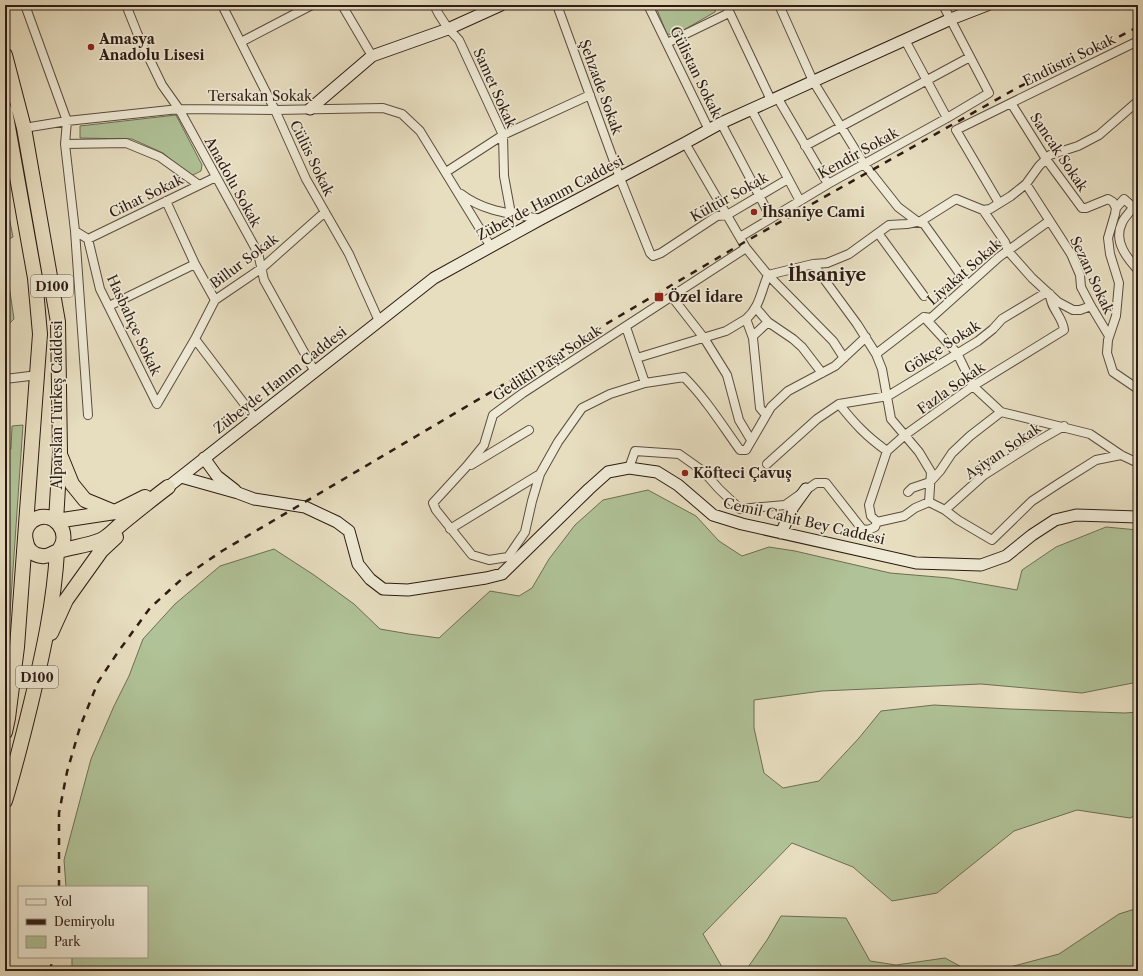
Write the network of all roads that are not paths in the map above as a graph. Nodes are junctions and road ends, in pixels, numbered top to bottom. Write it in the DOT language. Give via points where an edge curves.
graph roads {
  1 [pos="25,5"];
  2 [pos="126,5"];
  3 [pos="222,5"];
  4 [pos="312,5"];
  5 [pos="342,5"];
  6 [pos="434,5"];
  7 [pos="501,5"];
  8 [pos="557,5"];
  9 [pos="648,5"];
  10 [pos="779,5"];
  11 [pos="943,5"];
  12 [pos="987,5"];
  13 [pos="728,9"];
  14 [pos="951,19"];
  15 [pos="448,29"];
  16 [pos="904,40"];
  17 [pos="1138,41"];
  18 [pos="241,42"];
  19 [pos="667,43"];
  20 [pos="5,55"];
  21 [pos="372,56"];
  22 [pos="970,58"];
  23 [pos="927,81"];
  24 [pos="814,82"];
  25 [pos="590,95"];
  26 [pos="774,98"];
  27 [pos="1138,101"];
  28 [pos="1010,103"];
  29 [pos="751,108"];
  30 [pos="179,109"];
  31 [pos="310,109"];
  32 [pos="5,110"];
  33 [pos="275,110"];
  34 [pos="947,118"];
  35 [pos="67,121"];
  36 [pos="721,123"];
  37 [pos="841,126"];
  38 [pos="24,128"];
  39 [pos="709,130"];
  40 [pos="8,133"];
  41 [pos="503,135"];
  42 [pos="685,143"];
  43 [pos="65,144"];
  44 [pos="805,146"];
  45 [pos="1046,159"];
  46 [pos="864,164"];
  47 [pos="446,172"];
  48 [pos="216,177"];
  49 [pos="620,178"];
  50 [pos="788,179"];
  51 [pos="828,184"];
  52 [pos="1026,184"];
  53 [pos="199,185"];
  54 [pos="456,189"];
  55 [pos="759,196"];
  56 [pos="166,201"];
  57 [pos="800,201"];
  58 [pos="999,203"];
  59 [pos="1116,208"];
  60 [pos="983,210"];
  61 [pos="324,212"];
  62 [pos="511,214"];
  63 [pos="727,215"];
  64 [pos="771,218"];
  65 [pos="542,219"];
  66 [pos="1049,221"];
  67 [pos="918,222"];
  68 [pos="75,231"];
  69 [pos="878,234"];
  70 [pos="740,236"];
  71 [pos="88,239"];
  72 [pos="491,247"];
  73 [pos="746,248"];
  74 [pos="1008,250"];
  75 [pos="194,264"];
  76 [pos="813,264"];
  77 [pos="262,268"];
  78 [pos="1138,270"];
  79 [pos="768,275"];
  80 [pos="968,285"];
  81 [pos="1048,293"];
  82 [pos="924,296"];
  83 [pos="672,297"];
  84 [pos="215,300"];
  85 [pos="109,306"];
  86 [pos="1091,306"];
  87 [pos="756,308"];
  88 [pos="924,317"];
  89 [pos="746,319"];
  90 [pos="379,321"];
  91 [pos="768,322"];
  92 [pos="626,327"];
  93 [pos="753,336"];
  94 [pos="1109,336"];
  95 [pos="866,337"];
  96 [pos="704,338"];
  97 [pos="195,339"];
  98 [pos="957,353"];
  99 [pos="876,354"];
  100 [pos="637,358"];
  101 [pos="844,358"];
  102 [pos="315,372"];
  103 [pos="822,373"];
  104 [pos="38,375"];
  105 [pos="5,379"];
  106 [pos="645,383"];
  107 [pos="973,386"];
  108 [pos="1135,387"];
  109 [pos="888,396"];
  110 [pos="157,404"];
  111 [pos="839,404"];
  112 [pos="1001,412"];
  113 [pos="88,415"];
  114 [pos="766,416"];
  115 [pos="255,418"];
  116 [pos="1064,426"];
  117 [pos="529,430"];
  118 [pos="905,435"];
  119 [pos="751,440"];
  120 [pos="887,451"];
  121 [pos="60,453"];
  122 [pos="1121,455"];
  123 [pos="204,458"];
  124 [pos="1138,463"];
  125 [pos="767,464"];
  126 [pos="466,467"];
  127 [pos="629,468"];
  128 [pos="540,474"];
  129 [pos="181,476"];
  130 [pos="930,482"];
  131 [pos="168,487"];
  132 [pos="806,489"];
  133 [pos="238,492"];
  134 [pos="908,492"];
  135 [pos="930,502"];
  136 [pos="945,510"];
  137 [pos="115,512"];
  138 [pos="1138,517"];
  139 [pos="56,521"];
  140 [pos="877,522"];
  141 [pos="450,530"];
  142 [pos="781,533"];
  143 [pos="25,536"];
  144 [pos="56,552"];
  145 [pos="508,557"];
  146 [pos="502,574"];
  147 [pos="43,650"];
  148 [pos="8,697"];
  149 [pos="5,732"];
  150 [pos="5,800"];
  1 -- 35 [label="street"];
  2 -- 30 [label="street, Anadolu Sokak" via="162,85"];
  3 -- 18 [label="street, Cülüs Sokak"];
  4 -- 18 [label="street"];
  5 -- 21 [label="street"];
  6 -- 15 [label="street, Samet Sokak"];
  7 -- 15 [label="street"];
  8 -- 25 [label="street, Şehzade Sokak"];
  9 -- 19 [label="street, Gülistan Sokak"];
  10 -- 24 [label="street"];
  11 -- 14 [label="street"];
  12 -- 14 [label="street, Zübeyde Hanım Caddesi"];
  13 -- 19 [label="street"];
  13 -- 26 [label="street"];
  14 -- 16 [label="street, Zübeyde Hanım Caddesi"];
  14 -- 22 [label="street"];
  15 -- 21 [label="street"];
  15 -- 41 [label="street, Samet Sokak" via="459,40"];
  16 -- 23 [label="street"];
  16 -- 24 [label="street, Zübeyde Hanım Caddesi"];
  17 -- 28 [label="street, Endüstri Sokak"];
  18 -- 33 [label="street, Cülüs Sokak"];
  19 -- 39 [label="street, Gülistan Sokak"];
  20 -- 38 [label="highway, Alparslan Türkeş Caddesi / D100"];
  21 -- 31 [label="street"];
  22 -- 23 [label="street"];
  22 -- 34 [label="street, Kendir Sokak" via="989,93"];
  23 -- 34 [label="street"];
  23 -- 37 [label="street"];
  24 -- 26 [label="street, Zübeyde Hanım Caddesi"];
  24 -- 37 [label="street"];
  25 -- 41 [label="street"];
  25 -- 49 [label="street, Şehzade Sokak"];
  26 -- 29 [label="street, Zübeyde Hanım Caddesi"];
  26 -- 44 [label="street"];
  27 -- 45 [label="street" via="1099,134 1078,146 1050,154"];
  28 -- 45 [label="street, Sancak Sokak"];
  28 -- 58 [label="street" via="956,130"];
  29 -- 36 [label="street, Zübeyde Hanım Caddesi"];
  29 -- 50 [label="street"];
  30 -- 33 [label="street, Tersakan Sokak"];
  30 -- 35 [label="street, Tersakan Sokak"];
  30 -- 48 [label="street, Anadolu Sokak"];
  31 -- 33 [label="street, Tersakan Sokak"];
  31 -- 47 [label="street, Tersakan Sokak" via="383,108 402,114 420,131"];
  32 -- 40 [label="highway, Alparslan Türkeş Caddesi / D100"];
  33 -- 61 [label="street, Cülüs Sokak"];
  34 -- 46 [label="street, Kendir Sokak"];
  35 -- 38 [label="street, Tersakan Sokak"];
  35 -- 43 [label="street"];
  36 -- 39 [label="street, Zübeyde Hanım Caddesi"];
  36 -- 55 [label="street"];
  37 -- 44 [label="street"];
  37 -- 46 [label="street"];
  38 -- 121 [label="highway, Alparslan Türkeş Caddesi / D100" via="58,322"];
  39 -- 42 [label="street, Zübeyde Hanım Caddesi"];
  40 -- 104 [label="highway, Alparslan Türkeş Caddesi / D100" via="35,278 40,334"];
  41 -- 47 [label="street"];
  41 -- 62 [label="street, Samet Sokak" via="504,176"];
  42 -- 49 [label="street, Zübeyde Hanım Caddesi"];
  42 -- 63 [label="street"];
  43 -- 53 [label="street" via="126,143 160,157"];
  43 -- 68 [label="street"];
  44 -- 51 [label="street"];
  45 -- 52 [label="street"];
  45 -- 59 [label="street, Sancak Sokak" via="1082,208 1108,199"];
  46 -- 51 [label="street, Kendir Sokak"];
  46 -- 67 [label="street" via="898,208"];
  47 -- 54 [label="street, Tersakan Sokak"];
  48 -- 53 [label="street, Cihat Sokak"];
  48 -- 77 [label="street, Anadolu Sokak" via="258,253"];
  49 -- 63 [label="street, Kültür Sokak" via="653,256 717,216"];
  49 -- 65 [label="street, Zübeyde Hanım Caddesi"];
  50 -- 55 [label="street, Kültür Sokak"];
  50 -- 57 [label="street"];
  51 -- 57 [label="street, Kendir Sokak"];
  52 -- 58 [label="street"];
  52 -- 66 [label="street, Sezan Sokak"];
  53 -- 56 [label="street, Cihat Sokak"];
  54 -- 62 [label="street, Tersakan Sokak" via="472,202"];
  54 -- 72 [label="street, Tersakan Sokak"];
  55 -- 63 [label="street, Kültür Sokak"];
  55 -- 64 [label="street"];
  56 -- 71 [label="street, Cihat Sokak"];
  56 -- 75 [label="street"];
  57 -- 64 [label="street, Kendir Sokak"];
  58 -- 60 [label="street"];
  59 -- 78 [label="street" via="1124,199 1133,207 1122,223 1119,234 1121,247"];
  59 -- 94 [label="street" via="1108,238 1119,283 1116,316"];
  60 -- 67 [label="street" via="956,199"];
  60 -- 74 [label="street"];
  61 -- 77 [label="street, Billur Sokak"];
  61 -- 90 [label="street, Cülüs Sokak" via="349,254"];
  62 -- 65 [label="street, Tersakan Sokak"];
  63 -- 70 [label="street"];
  64 -- 70 [label="street, Kendir Sokak"];
  65 -- 72 [label="street, Zübeyde Hanım Caddesi"];
  66 -- 74 [label="street, Liyakat Sokak"];
  66 -- 86 [label="street, Sezan Sokak" via="1070,254 1080,275 1081,287"];
  67 -- 69 [label="street" via="889,225"];
  67 -- 80 [label="street" via="924,224"];
  68 -- 71 [label="street"];
  68 -- 113 [label="street"];
  69 -- 76 [label="street" via="849,254 827,263"];
  69 -- 82 [label="street"];
  70 -- 73 [label="street"];
  71 -- 85 [label="street, Hasbahçe Sokak" via="100,289"];
  72 -- 90 [label="street, Zübeyde Hanım Caddesi" via="434,278"];
  73 -- 79 [label="street"];
  73 -- 83 [label="street, Gedikli Paşa Sokak"];
  74 -- 80 [label="street, Liyakat Sokak"];
  74 -- 81 [label="street"];
  75 -- 84 [label="street"];
  75 -- 85 [label="street"];
  76 -- 79 [label="street"];
  76 -- 95 [label="street"];
  77 -- 84 [label="street, Billur Sokak"];
  77 -- 102 [label="street, Anadolu Sokak" via="264,280"];
  79 -- 87 [label="street"];
  79 -- 101 [label="street" via="833,341"];
  80 -- 88 [label="street, Liyakat Sokak" via="931,318"];
  81 -- 86 [label="street" via="1073,310"];
  81 -- 98 [label="street, Gökçe Sokak" via="1002,318 993,330"];
  81 -- 107 [label="street, Fazla Sokak" via="1064,330"];
  83 -- 92 [label="street, Gedikli Paşa Sokak"];
  83 -- 96 [label="street"];
  84 -- 97 [label="street, Billur Sokak"];
  85 -- 110 [label="street, Hasbahçe Sokak"];
  86 -- 94 [label="street, Sezan Sokak"];
  87 -- 89 [label="street"];
  87 -- 91 [label="street"];
  88 -- 98 [label="street"];
  88 -- 99 [label="street, Liyakat Sokak"];
  89 -- 93 [label="street"];
  89 -- 96 [label="street" via="726,331"];
  90 -- 102 [label="street, Zübeyde Hanım Caddesi"];
  91 -- 93 [label="street"];
  91 -- 103 [label="street" via="802,347"];
  92 -- 100 [label="street"];
  92 -- 126 [label="street, Gedikli Paşa Sokak" via="493,415 484,445"];
  93 -- 114 [label="street" via="760,408"];
  94 -- 108 [label="street" via="1107,353 1113,372"];
  95 -- 99 [label="street"];
  95 -- 101 [label="street"];
  96 -- 100 [label="street"];
  96 -- 119 [label="street" via="727,375 739,420"];
  97 -- 110 [label="street, Billur Sokak"];
  97 -- 115 [label="street"];
  98 -- 107 [label="street"];
  98 -- 109 [label="street, Gökçe Sokak"];
  99 -- 109 [label="street"];
  100 -- 106 [label="street"];
  101 -- 103 [label="street"];
  102 -- 115 [label="street, Zübeyde Hanım Caddesi"];
  103 -- 114 [label="street" via="788,391 771,407"];
  104 -- 105 [label="street"];
  104 -- 143 [label="highway, Alparslan Türkeş Caddesi / D100"];
  106 -- 119 [label="street" via="684,377 697,390 740,450 746,450"];
  106 -- 128 [label="street" via="610,394 582,408"];
  107 -- 112 [label="street"];
  107 -- 118 [label="street, Fazla Sokak"];
  109 -- 111 [label="street"];
  109 -- 118 [label="street" via="891,419"];
  111 -- 120 [label="street" via="867,437"];
  111 -- 125 [label="street" via="816,419"];
  112 -- 116 [label="street"];
  112 -- 130 [label="street" via="952,453"];
  114 -- 119 [label="street"];
  115 -- 123 [label="street, Zübeyde Hanım Caddesi"];
  116 -- 122 [label="street" via="1090,434"];
  116 -- 136 [label="street, Aşiyan Sokak" via="984,475"];
  117 -- 126 [label="street"];
  118 -- 120 [label="street, Fazla Sokak"];
  118 -- 130 [label="street" via="931,472"];
  120 -- 140 [label="street, Fazla Sokak" via="869,505 871,516"];
  121 -- 137 [label="highway" via="72,484 85,500"];
  121 -- 139 [label="highway, Alparslan Türkeş Caddesi / D100"];
  122 -- 124 [label="street"];
  122 -- 136 [label="street" via="1096,460 1032,501 992,540"];
  123 -- 129 [label="street, Zübeyde Hanım Caddesi"];
  123 -- 133 [label="street" via="217,476"];
  126 -- 141 [label="street, Gedikli Paşa Sokak" via="433,503"];
  127 -- 132 [label="street" via="635,451 679,454 703,471 740,509 785,505"];
  127 -- 142 [label="street, Cemil Cahit Bey Caddesi" via="656,472 678,485 713,515"];
  127 -- 146 [label="street, Cemil Cahit Bey Caddesi" via="608,472"];
  128 -- 141 [label="street"];
  128 -- 145 [label="street" via="525,532"];
  129 -- 131 [label="street, Zübeyde Hanım Caddesi"];
  129 -- 133 [label="street"];
  130 -- 134 [label="street"];
  130 -- 135 [label="street"];
  131 -- 137 [label="highway"];
  131 -- 144 [label="highway" via="102,540"];
  131 -- 147 [label="highway" via="101,552 66,600"];
  132 -- 140 [label="street" via="816,483 826,483 862,529 875,527"];
  132 -- 142 [label="street" via="793,507"];
  133 -- 146 [label="street" via="254,499 305,507 337,522 349,531 358,564 370,579 383,589 408,590"];
  135 -- 136 [label="street"];
  135 -- 140 [label="street" via="904,516"];
  137 -- 139 [label="highway"];
  138 -- 142 [label="street, Cemil Cahit Bey Caddesi" via="1076,515 1055,520 1006,556 981,565 916,563"];
  139 -- 143 [label="highway, D100" via="50,518 37,518 27,527"];
  139 -- 144 [label="highway, D100" via="64,539"];
  141 -- 145 [label="street, Gedikli Paşa Sokak" via="472,555 489,560"];
  143 -- 144 [label="highway" via="26,545 35,554 47,556"];
  143 -- 148 [label="highway, D100" via="17,647"];
  144 -- 147 [label="highway, D100" via="55,578"];
  145 -- 146 [label="street"];
  147 -- 150 [label="highway, D100"];
  148 -- 149 [label="highway, D100"];
}
